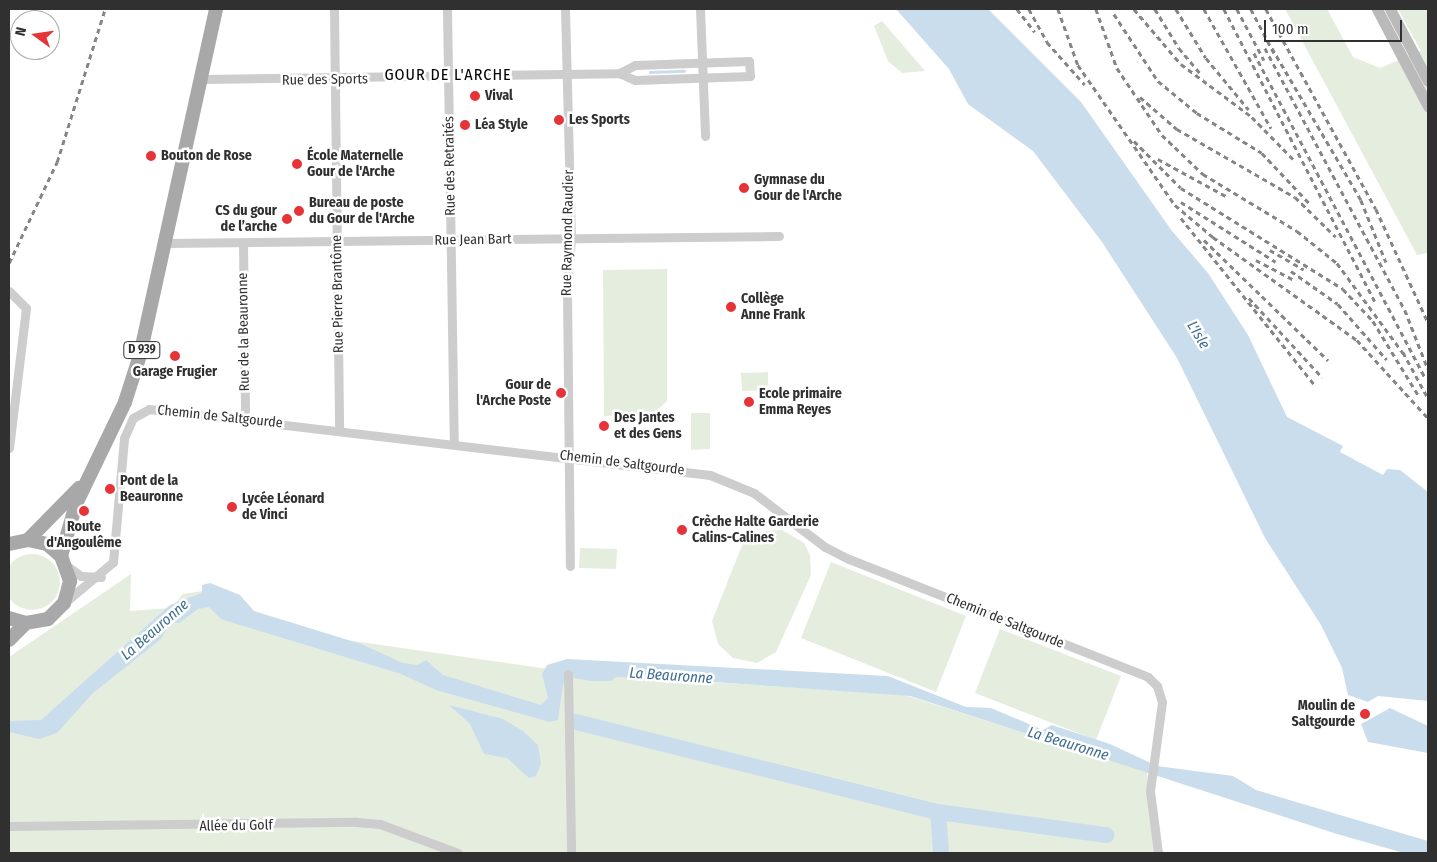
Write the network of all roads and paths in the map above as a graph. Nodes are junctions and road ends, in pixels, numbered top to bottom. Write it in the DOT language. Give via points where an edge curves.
graph roads {
  1 [pos="216,9"];
  2 [pos="334,9"];
  3 [pos="448,9"];
  4 [pos="565,9"];
  5 [pos="700,9"];
  6 [pos="1377,9"];
  7 [pos="1390,9"];
  8 [pos="702,63"];
  9 [pos="635,65"];
  10 [pos="619,73"];
  11 [pos="567,75"];
  12 [pos="448,77"];
  13 [pos="702,78"];
  14 [pos="203,79"];
  15 [pos="335,80"];
  16 [pos="636,80"];
  17 [pos="1428,81"];
  18 [pos="1428,106"];
  19 [pos="705,136"];
  20 [pos="779,236"];
  21 [pos="571,238"];
  22 [pos="452,240"];
  23 [pos="337,242"];
  24 [pos="167,244"];
  25 [pos="246,244"];
  26 [pos="9,291"];
  27 [pos="246,420"];
  28 [pos="340,430"];
  29 [pos="454,442"];
  30 [pos="9,448"];
  31 [pos="572,456"];
  32 [pos="93,470"];
  33 [pos="16,540"];
  34 [pos="64,561"];
  35 [pos="570,566"];
  36 [pos="101,577"];
  37 [pos="64,603"];
  38 [pos="9,618"];
  39 [pos="26,623"];
  40 [pos="9,640"];
  41 [pos="568,674"];
  42 [pos="9,826"];
  43 [pos="458,853"];
  44 [pos="570,853"];
  45 [pos="1158,853"];
  1 -- 14 [label="main road, D 939"];
  2 -- 15 [label="street, Rue Pierre Brantôme"];
  3 -- 12 [label="street, Rue des Retraités"];
  4 -- 11 [label="street, Rue Raymond Raudier"];
  5 -- 8 [label="street"];
  6 -- 18 [label="main road"];
  7 -- 17 [label="main road"];
  8 -- 9 [label="street"];
  8 -- 13 [label="street"];
  8 -- 13 [label="street" via="749,61 750,76"];
  9 -- 10 [label="street"];
  9 -- 16 [label="street" via="641,72"];
  10 -- 11 [label="street, Rue des Sports"];
  10 -- 16 [label="street"];
  11 -- 12 [label="street, Rue des Sports"];
  11 -- 21 [label="street, Rue Raymond Raudier"];
  12 -- 15 [label="street, Rue des Sports"];
  12 -- 22 [label="street, Rue des Retraités"];
  13 -- 16 [label="street"];
  13 -- 19 [label="street"];
  14 -- 15 [label="street, Rue des Sports"];
  14 -- 24 [label="main road, D 939"];
  15 -- 23 [label="street, Rue Pierre Brantôme"];
  20 -- 21 [label="street, Rue Jean Bart"];
  21 -- 22 [label="street, Rue Jean Bart"];
  21 -- 31 [label="street, Rue Raymond Raudier" via="567,289"];
  22 -- 23 [label="street, Rue Jean Bart"];
  22 -- 29 [label="street, Rue des Retraités"];
  23 -- 25 [label="street, Rue Jean Bart"];
  23 -- 28 [label="street, Rue Pierre Brantôme"];
  24 -- 25 [label="street, Rue Jean Bart"];
  24 -- 32 [label="main road, D 939" via="125,402"];
  25 -- 27 [label="street, Rue de la Beauronne"];
  26 -- 30 [label="street" via="26,308 20,389"];
  27 -- 28 [label="street, Chemin de Saltgourde"];
  27 -- 36 [label="street, Chemin de Saltgourde" via="156,408 133,418 124,442 115,553"];
  28 -- 29 [label="street, Chemin de Saltgourde"];
  29 -- 31 [label="street, Chemin de Saltgourde"];
  31 -- 35 [label="street, Rue Raymond Raudier"];
  31 -- 45 [label="street, Chemin de Saltgourde" via="710,475 754,493 825,547 849,559 1148,677 1157,686 1162,702 1152,776"];
  32 -- 33 [label="main road, D 939"];
  32 -- 34 [label="main road, D 939"];
  33 -- 34 [label="main road" via="47,544"];
  34 -- 36 [label="street" via="81,576"];
  34 -- 37 [label="main road" via="70,581"];
  36 -- 37 [label="street, Chemin de Saltgourde"];
  37 -- 39 [label="main road" via="48,618"];
  38 -- 39 [label="main road"];
  39 -- 40 [label="main road"];
  41 -- 44 [label="street"];
  42 -- 43 [label="street, Allée du Golf" via="356,822 380,824"];
}
